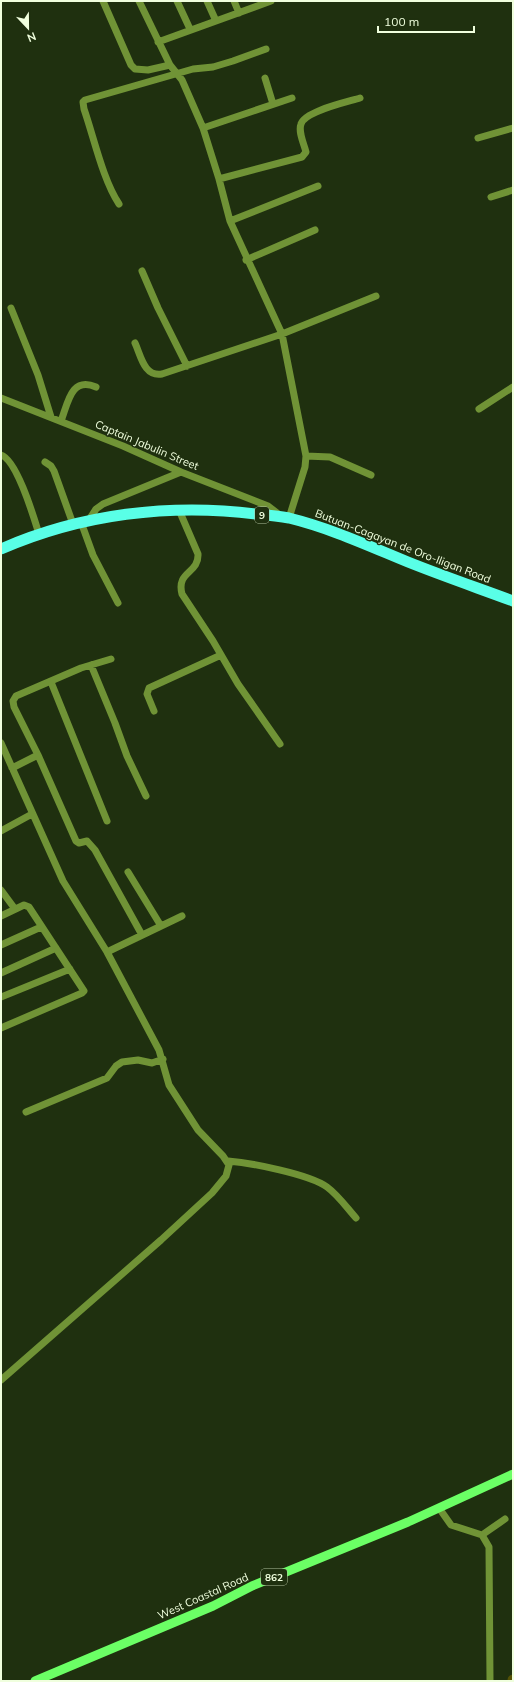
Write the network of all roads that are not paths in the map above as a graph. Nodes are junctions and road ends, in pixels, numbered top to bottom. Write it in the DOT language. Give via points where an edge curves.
graph roads {
  1 [pos="103,1"];
  2 [pos="139,1"];
  3 [pos="177,1"];
  4 [pos="207,1"];
  5 [pos="234,1"];
  6 [pos="271,1"];
  7 [pos="262,3"];
  8 [pos="239,14"];
  9 [pos="216,21"];
  10 [pos="190,29"];
  11 [pos="158,42"];
  12 [pos="266,49"];
  13 [pos="170,65"];
  14 [pos="178,75"];
  15 [pos="264,78"];
  16 [pos="292,98"];
  17 [pos="360,98"];
  18 [pos="273,104"];
  19 [pos="203,128"];
  20 [pos="513,128"];
  21 [pos="478,138"];
  22 [pos="219,179"];
  23 [pos="318,186"];
  24 [pos="513,190"];
  25 [pos="491,197"];
  26 [pos="120,204"];
  27 [pos="230,221"];
  28 [pos="315,230"];
  29 [pos="246,260"];
  30 [pos="142,271"];
  31 [pos="376,296"];
  32 [pos="11,308"];
  33 [pos="282,334"];
  34 [pos="135,343"];
  35 [pos="187,366"];
  36 [pos="96,387"];
  37 [pos="513,387"];
  38 [pos="1,398"];
  39 [pos="479,409"];
  40 [pos="51,417"];
  41 [pos="61,421"];
  42 [pos="1,455"];
  43 [pos="306,456"];
  44 [pos="45,462"];
  45 [pos="181,472"];
  46 [pos="371,475"];
  47 [pos="179,510"];
  48 [pos="285,517"];
  49 [pos="81,522"];
  50 [pos="39,534"];
  51 [pos="1,549"];
  52 [pos="513,601"];
  53 [pos="118,603"];
  54 [pos="221,655"];
  55 [pos="111,659"];
  56 [pos="91,665"];
  57 [pos="51,682"];
  58 [pos="154,711"];
  59 [pos="1,742"];
  60 [pos="280,744"];
  61 [pos="38,755"];
  62 [pos="5,761"];
  63 [pos="12,768"];
  64 [pos="146,796"];
  65 [pos="32,814"];
  66 [pos="107,821"];
  67 [pos="1,831"];
  68 [pos="128,872"];
  69 [pos="1,890"];
  70 [pos="15,909"];
  71 [pos="1,916"];
  72 [pos="182,916"];
  73 [pos="161,926"];
  74 [pos="41,927"];
  75 [pos="142,935"];
  76 [pos="1,945"];
  77 [pos="56,948"];
  78 [pos="107,952"];
  79 [pos="70,969"];
  80 [pos="1,973"];
  81 [pos="1,997"];
  82 [pos="1,1028"];
  83 [pos="163,1059"];
  84 [pos="26,1112"];
  85 [pos="228,1161"];
  86 [pos="356,1218"];
  87 [pos="1,1380"];
  88 [pos="513,1474"];
  89 [pos="439,1508"];
  90 [pos="505,1519"];
  91 [pos="482,1535"];
  92 [pos="35,1681"];
  93 [pos="490,1681"];
  1 -- 13 [label="street" via="135,69 148,70"];
  2 -- 11 [label="street"];
  3 -- 10 [label="street"];
  4 -- 9 [label="street"];
  5 -- 8 [label="street"];
  6 -- 7 [label="street"];
  7 -- 8 [label="street"];
  8 -- 9 [label="street"];
  9 -- 10 [label="street"];
  10 -- 11 [label="street"];
  11 -- 13 [label="street"];
  12 -- 14 [label="street" via="213,67 199,68"];
  13 -- 14 [label="street"];
  14 -- 19 [label="street"];
  14 -- 26 [label="street" via="84,102 100,158 113,193"];
  15 -- 18 [label="street"];
  16 -- 18 [label="street"];
  17 -- 22 [label="street" via="319,111 303,120 300,126 306,152 302,157"];
  18 -- 19 [label="street"];
  19 -- 22 [label="street"];
  20 -- 21 [label="street"];
  22 -- 27 [label="street"];
  23 -- 27 [label="street"];
  24 -- 25 [label="street"];
  27 -- 29 [label="street"];
  28 -- 29 [label="street"];
  29 -- 33 [label="street"];
  30 -- 35 [label="street"];
  31 -- 33 [label="street"];
  32 -- 40 [label="street" via="38,375"];
  33 -- 35 [label="street"];
  33 -- 43 [label="street"];
  34 -- 35 [label="street" via="151,374 162,374"];
  36 -- 41 [label="street" via="87,383 78,385"];
  37 -- 39 [label="street"];
  38 -- 40 [label="street, Captain Jabulin Street"];
  40 -- 41 [label="street, Captain Jabulin Street"];
  41 -- 45 [label="street, Captain Jabulin Street"];
  42 -- 50 [label="street" via="9,460 14,469"];
  43 -- 46 [label="street" via="330,457"];
  43 -- 48 [label="street" via="305,467"];
  44 -- 49 [label="street" via="54,471"];
  45 -- 48 [label="street, Captain Jabulin Street" via="268,506"];
  45 -- 49 [label="street" via="103,504"];
  47 -- 48 [label="highway, Butuan-Cagayan de Oro-Iligan Road / 9" via="226,511"];
  47 -- 49 [label="highway, Butuan-Cagayan de Oro-Iligan Road / 9" via="136,513"];
  47 -- 54 [label="street" via="199,560 183,577 180,587 182,594"];
  48 -- 52 [label="highway, Butuan-Cagayan de Oro-Iligan Road / 9" via="356,540"];
  49 -- 50 [label="highway, Butuan-Cagayan de Oro-Iligan Road / 9"];
  49 -- 53 [label="street"];
  50 -- 51 [label="highway, Butuan-Cagayan de Oro-Iligan Road / 9"];
  54 -- 58 [label="street" via="149,688 147,694"];
  54 -- 60 [label="street"];
  55 -- 56 [label="street"];
  56 -- 57 [label="street"];
  56 -- 64 [label="street" via="127,756"];
  57 -- 61 [label="street" via="16,696 13,701"];
  57 -- 66 [label="street"];
  59 -- 62 [label="street"];
  61 -- 63 [label="street"];
  61 -- 75 [label="street" via="76,841 87,841 95,850"];
  62 -- 63 [label="street"];
  63 -- 65 [label="street"];
  65 -- 67 [label="street"];
  65 -- 78 [label="street" via="63,882"];
  68 -- 73 [label="street"];
  69 -- 70 [label="street"];
  70 -- 71 [label="street"];
  70 -- 74 [label="street" via="27,906"];
  72 -- 73 [label="street"];
  73 -- 75 [label="street"];
  74 -- 76 [label="street"];
  74 -- 77 [label="street"];
  75 -- 78 [label="street"];
  77 -- 79 [label="street"];
  77 -- 80 [label="street"];
  78 -- 83 [label="street"];
  79 -- 81 [label="street"];
  79 -- 82 [label="street" via="83,988 82,993"];
  83 -- 84 [label="street" via="152,1063 138,1060 122,1062 107,1078"];
  83 -- 85 [label="street" via="172,1090 198,1130"];
  85 -- 86 [label="street" via="264,1166 317,1182 333,1192"];
  85 -- 87 [label="street" via="226,1176 212,1193"];
  88 -- 89 [label="main road, West Coastal Road / 862"];
  89 -- 91 [label="street" via="452,1525"];
  89 -- 92 [label="main road, West Coastal Road / 862"];
  90 -- 91 [label="street"];
  91 -- 93 [label="street" via="489,1553"];
}
